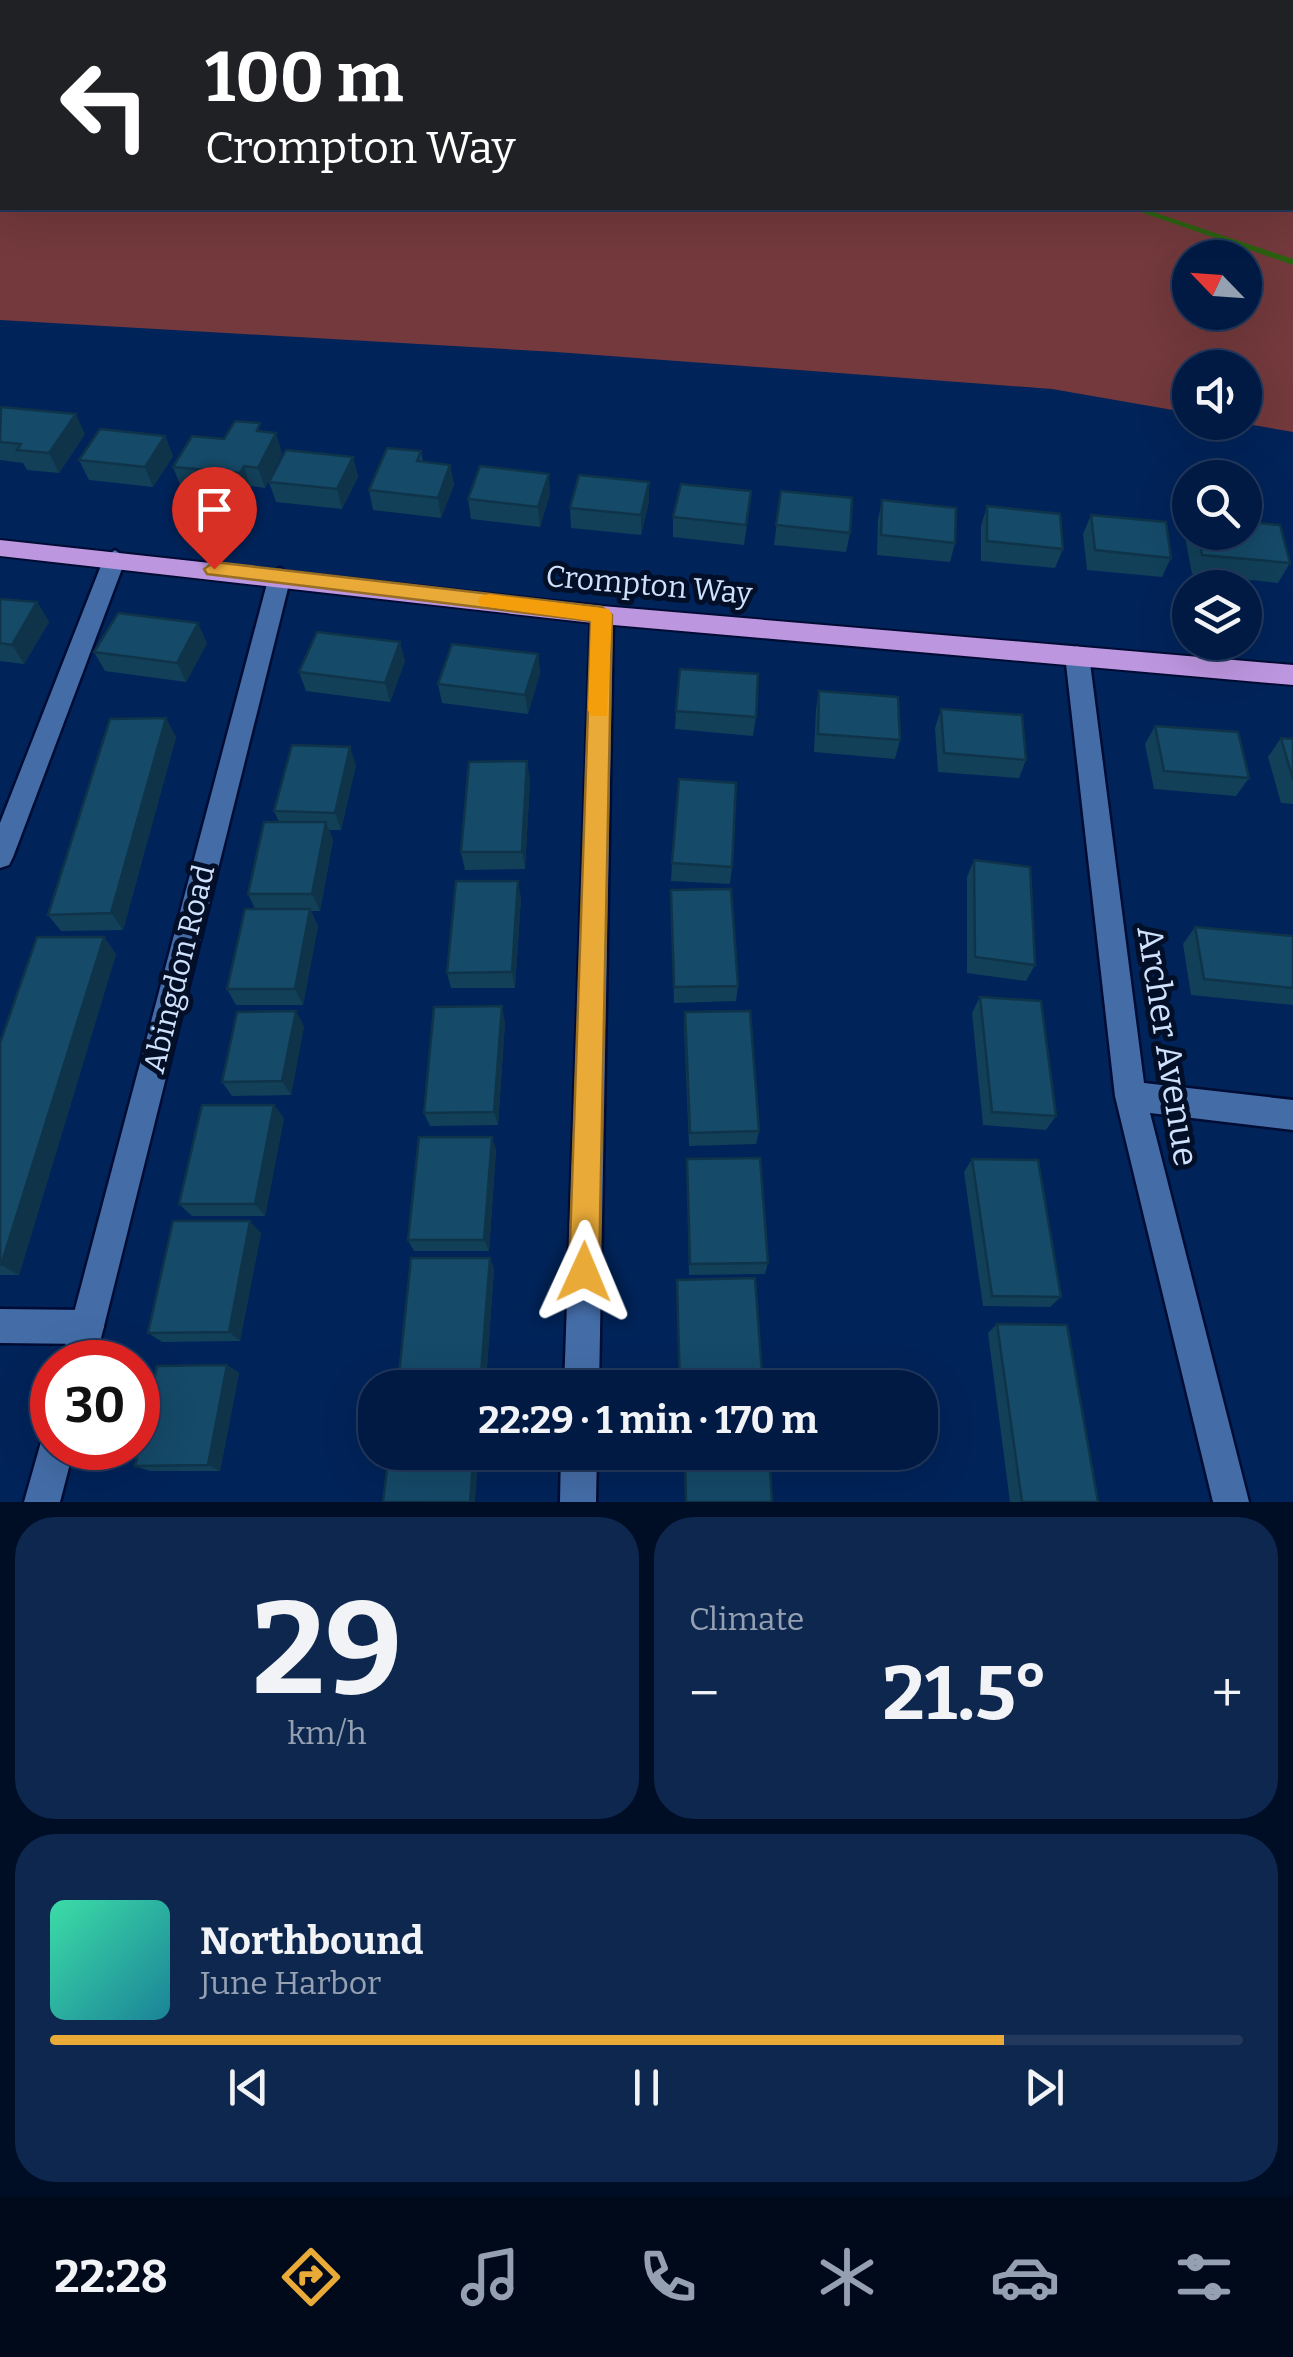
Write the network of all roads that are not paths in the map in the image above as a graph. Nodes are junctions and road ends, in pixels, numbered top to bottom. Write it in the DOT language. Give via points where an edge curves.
graph roads {
  1 [pos="0,548"];
  2 [pos="115,558"];
  3 [pos="280,576"];
  4 [pos="602,615"];
  5 [pos="1076,655"];
  6 [pos="1293,675"];
  7 [pos="0,857"];
  8 [pos="1130,1096"];
  9 [pos="1293,1114"];
  10 [pos="0,1326"];
  11 [pos="87,1327"];
  12 [pos="84,1340"];
  13 [pos="581,1370"];
  14 [pos="50,1470"];
  15 [pos="579,1470"];
  16 [pos="42,1502"];
  17 [pos="578,1502"];
  18 [pos="1230,1502"];
  1 -- 2 [label="highway, Crompton Way"];
  2 -- 3 [label="highway, Crompton Way"];
  2 -- 7 [label="street"];
  3 -- 4 [label="highway, Crompton Way"];
  3 -- 11 [label="street, Abingdon Road"];
  4 -- 5 [label="highway, Crompton Way"];
  4 -- 13 [label="street"];
  5 -- 6 [label="highway, Crompton Way"];
  5 -- 8 [label="street, Archer Avenue"];
  8 -- 9 [label="street"];
  8 -- 18 [label="street, Archer Avenue"];
  10 -- 11 [label="street"];
  11 -- 12 [label="street, Abingdon Road"];
  14 -- 16 [label="street"];
  15 -- 17 [label="street"];
}
